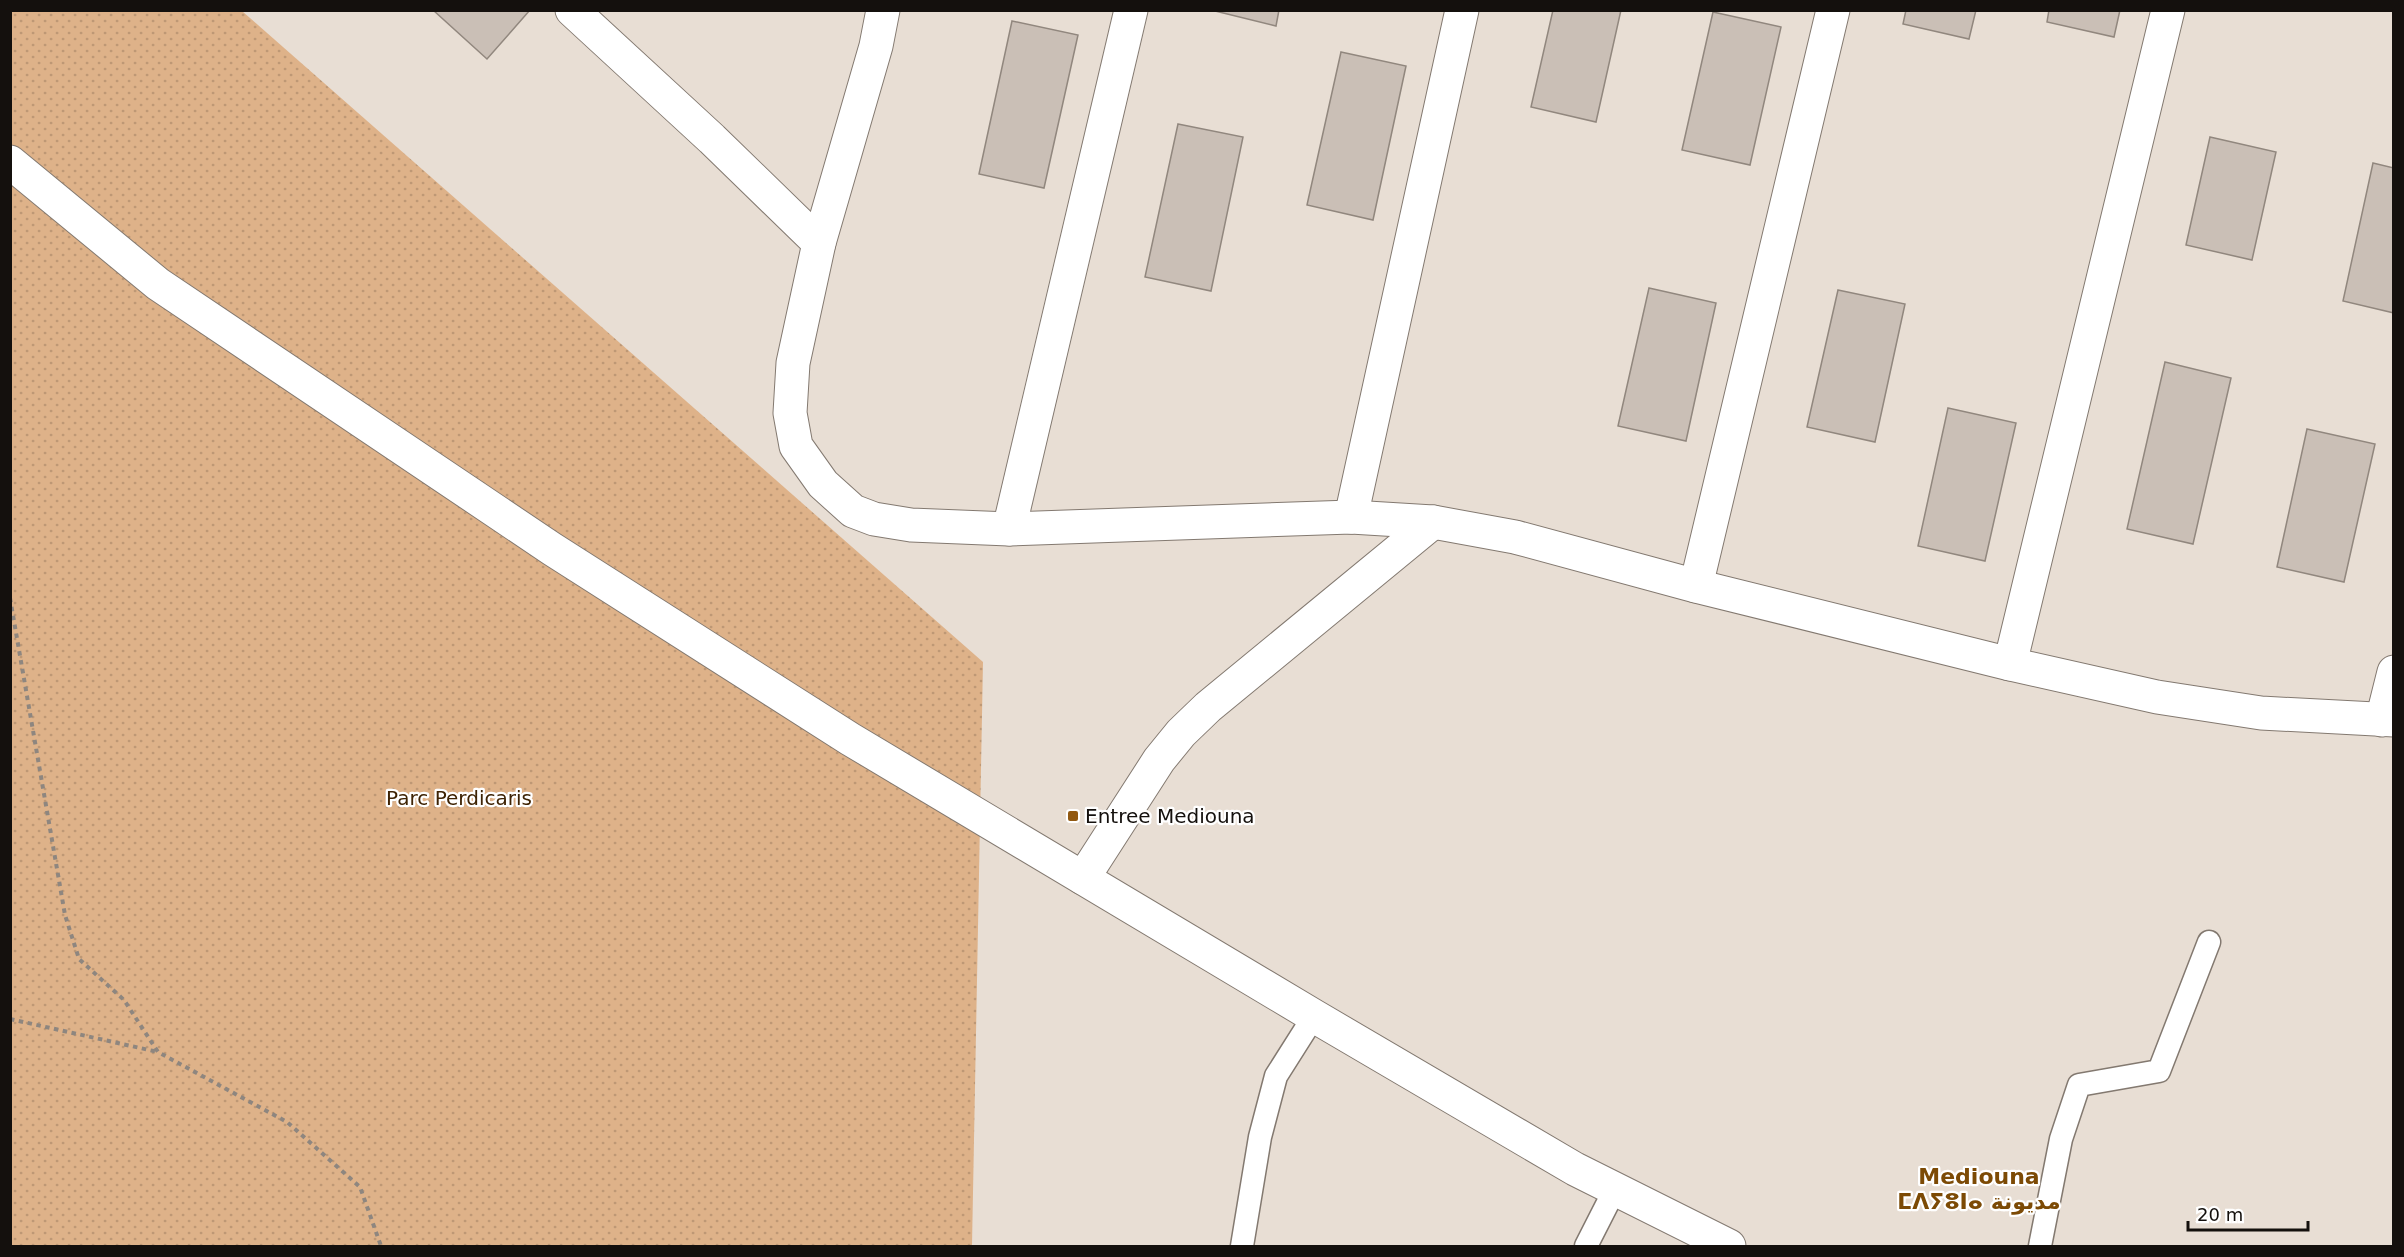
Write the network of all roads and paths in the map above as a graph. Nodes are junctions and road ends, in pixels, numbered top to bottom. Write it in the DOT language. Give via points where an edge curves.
graph roads {
  1 [pos="572,10"];
  2 [pos="883,10"];
  3 [pos="1131,10"];
  4 [pos="1462,10"];
  5 [pos="1833,10"];
  6 [pos="2168,10"];
  7 [pos="10,162"];
  8 [pos="819,243"];
  9 [pos="1351,518"];
  10 [pos="1433,522"];
  11 [pos="1009,529"];
  12 [pos="1696,586"];
  13 [pos="10,598"];
  14 [pos="2010,664"];
  15 [pos="2394,672"];
  16 [pos="2388,720"];
  17 [pos="1083,878"];
  18 [pos="2209,942"];
  19 [pos="1314,1016"];
  20 [pos="10,1019"];
  21 [pos="158,1052"];
  22 [pos="1615,1189"];
  23 [pos="381,1246"];
  24 [pos="1242,1246"];
  25 [pos="1586,1246"];
  26 [pos="1729,1246"];
  27 [pos="2040,1246"];
  1 -- 8 [label="street"];
  2 -- 8 [label="street"];
  3 -- 11 [label="street"];
  4 -- 9 [label="street"];
  5 -- 12 [label="street"];
  6 -- 14 [label="street"];
  7 -- 17 [label="street" via="158,284 552,549 850,739"];
  8 -- 11 [label="street" via="793,363 790,413 796,446 823,484 853,511 911,525"];
  9 -- 10 [label="street"];
  9 -- 11 [label="street"];
  10 -- 12 [label="street" via="1515,537"];
  10 -- 17 [label="street" via="1181,733 1159,760"];
  12 -- 14 [label="street"];
  13 -- 21 [label="path" via="65,915 79,959 124,1000"];
  14 -- 16 [label="street" via="2157,697 2249,711"];
  15 -- 16 [label="street"];
  17 -- 19 [label="street"];
  18 -- 27 [label="lane" via="2159,1071 2079,1085 2061,1139"];
  19 -- 22 [label="street"];
  19 -- 24 [label="lane" via="1276,1077 1260,1137"];
  20 -- 21 [label="path"];
  21 -- 23 [label="path" via="287,1122 360,1187"];
  22 -- 25 [label="lane"];
  22 -- 26 [label="street"];
}
